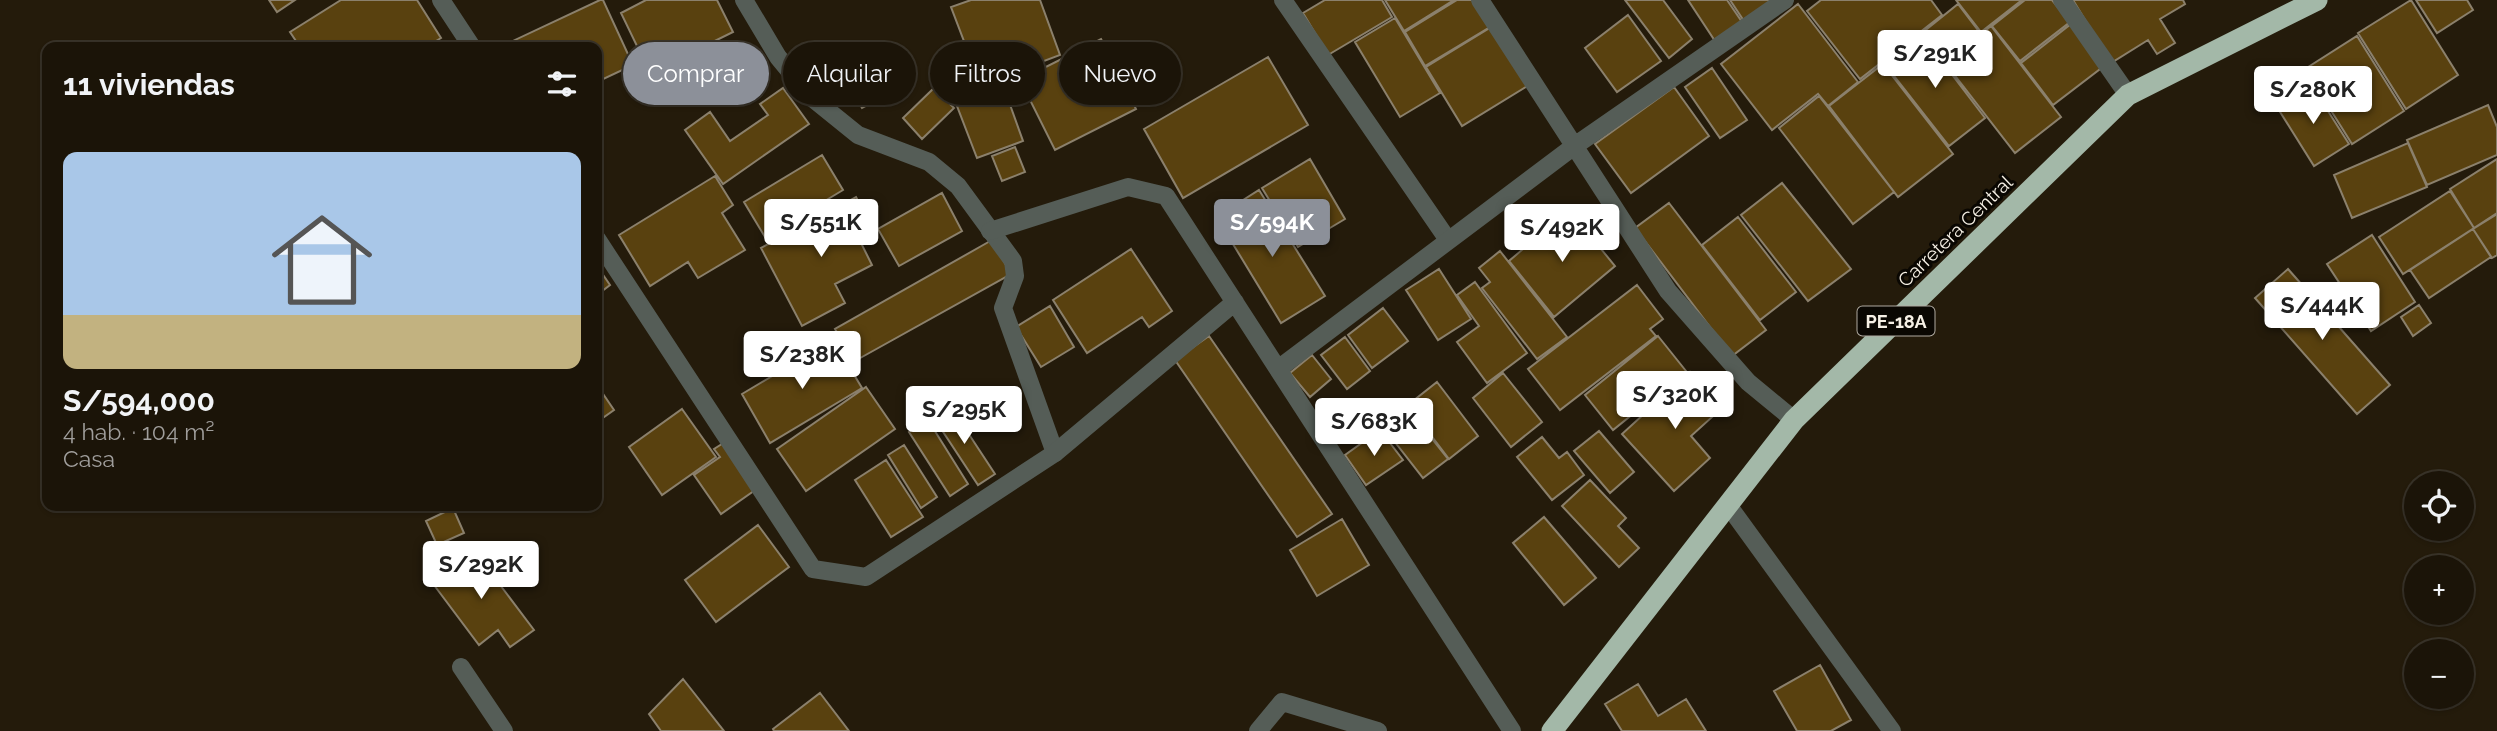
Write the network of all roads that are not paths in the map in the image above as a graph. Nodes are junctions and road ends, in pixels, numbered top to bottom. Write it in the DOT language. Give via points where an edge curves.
graph roads {
  1 [pos="441,0"];
  2 [pos="744,0"];
  3 [pos="1283,0"];
  4 [pos="1480,0"];
  5 [pos="1785,0"];
  6 [pos="2062,0"];
  7 [pos="2318,0"];
  8 [pos="468,42"];
  9 [pos="2128,95"];
  10 [pos="1573,147"];
  11 [pos="990,231"];
  12 [pos="1448,240"];
  13 [pos="602,247"];
  14 [pos="1235,302"];
  15 [pos="1278,369"];
  16 [pos="1794,420"];
  17 [pos="1055,453"];
  18 [pos="1728,505"];
  19 [pos="461,667"];
  20 [pos="504,731"];
  21 [pos="1258,731"];
  22 [pos="1378,731"];
  23 [pos="1512,731"];
  24 [pos="1552,731"];
  25 [pos="1892,731"];
  1 -- 8 [label="street"];
  2 -- 11 [label="street" via="778,57 811,97 858,135 929,162 958,186"];
  3 -- 12 [label="street"];
  4 -- 10 [label="street"];
  5 -- 10 [label="street"];
  6 -- 9 [label="street"];
  7 -- 9 [label="highway, Carretera Central / PE-18A"];
  9 -- 16 [label="highway, Carretera Central / PE-18A"];
  10 -- 12 [label="street"];
  10 -- 16 [label="street" via="1668,291 1748,382"];
  11 -- 14 [label="street" via="1128,187 1166,196"];
  11 -- 17 [label="street" via="1013,261 1015,276 1003,308"];
  12 -- 15 [label="street"];
  13 -- 17 [label="street" via="813,569 866,577"];
  14 -- 15 [label="street"];
  14 -- 17 [label="street"];
  15 -- 23 [label="street"];
  16 -- 18 [label="highway, Carretera Central / PE-18A"];
  18 -- 24 [label="highway, Carretera Central / PE-18A"];
  18 -- 25 [label="street"];
  19 -- 20 [label="street"];
  21 -- 22 [label="street" via="1282,702"];
}
